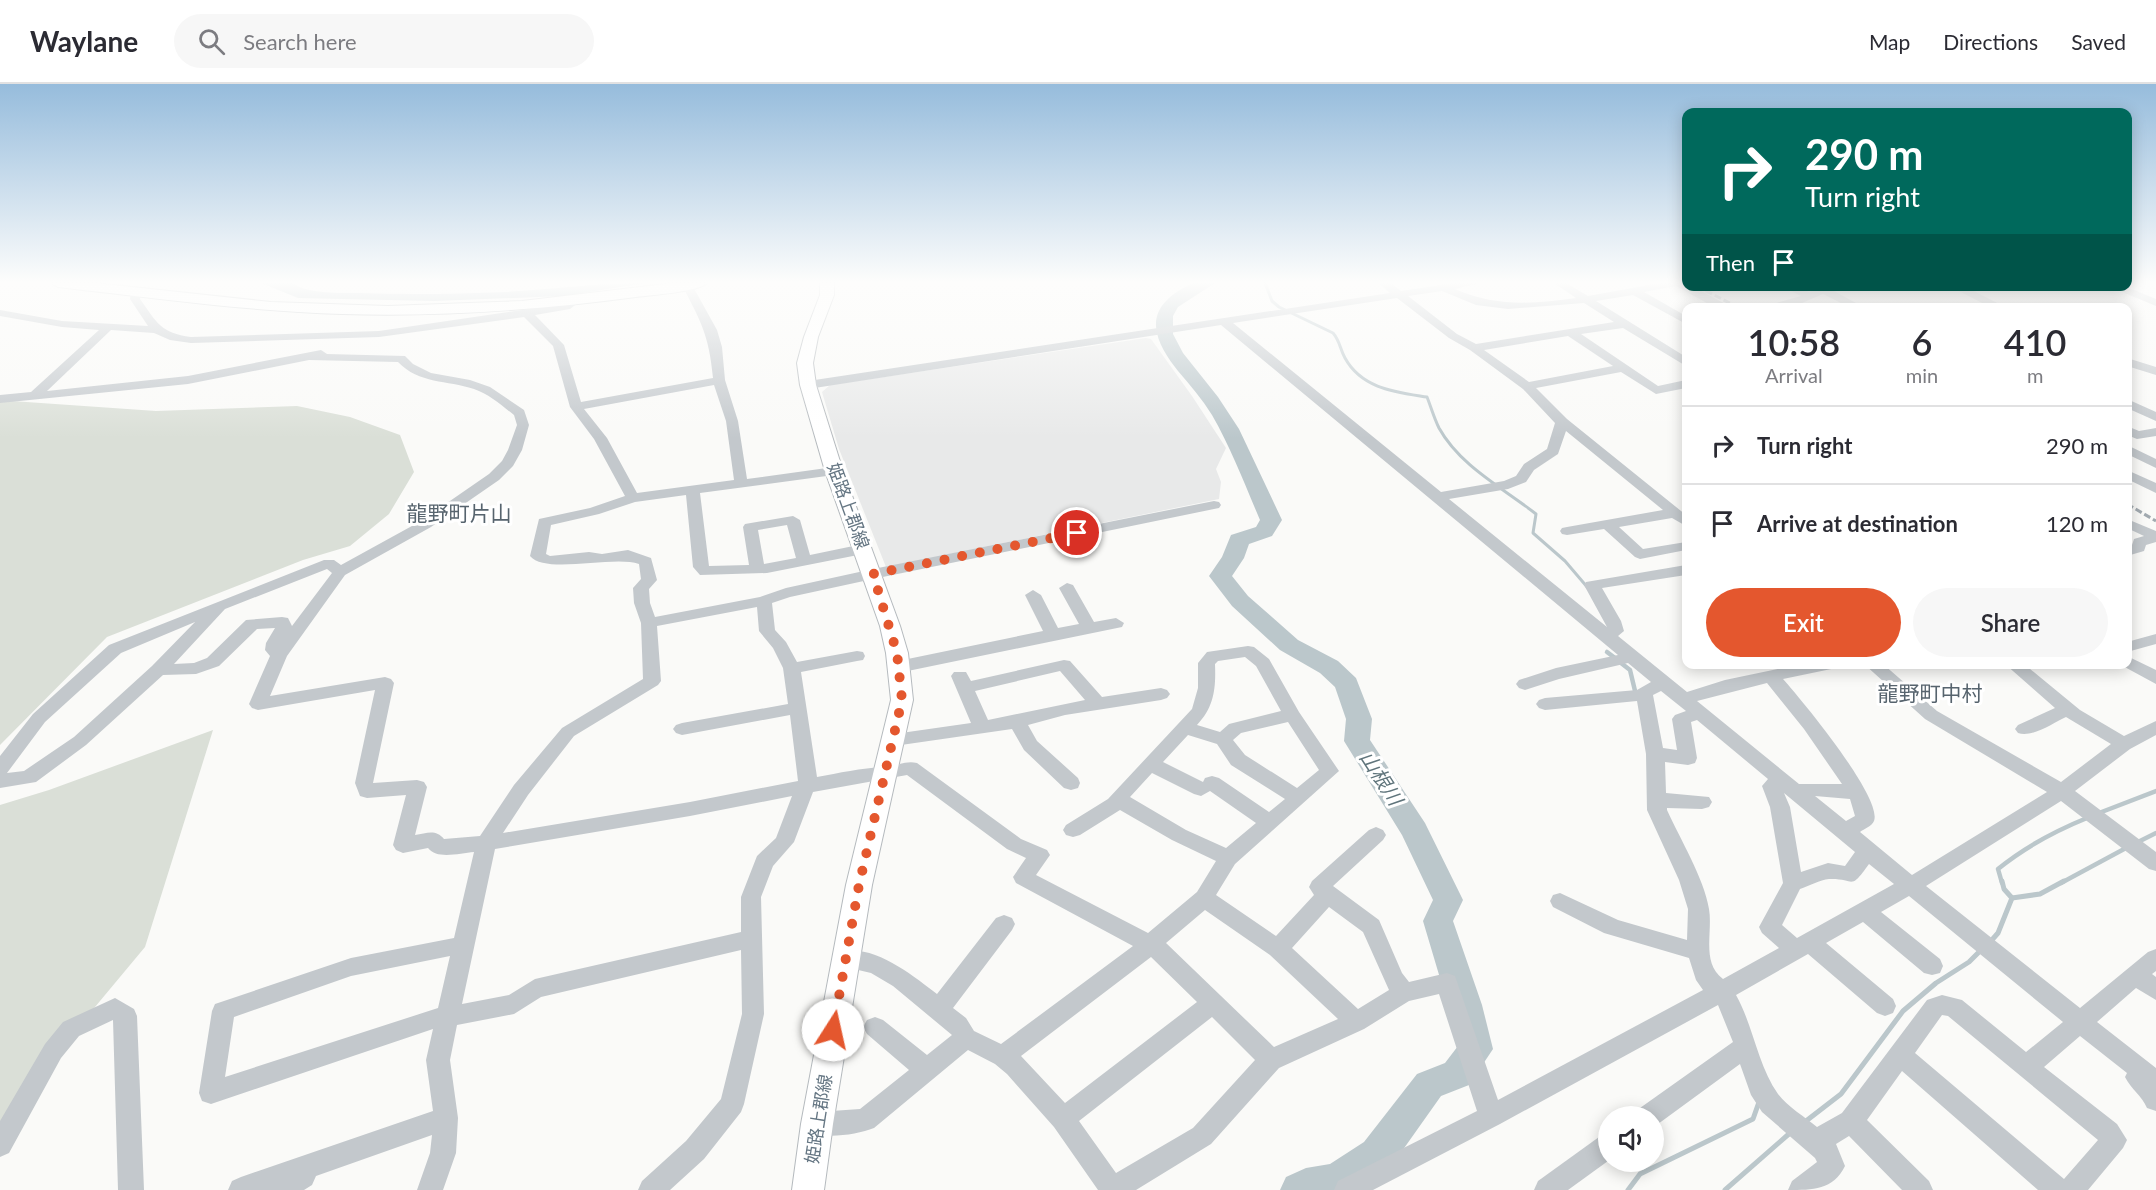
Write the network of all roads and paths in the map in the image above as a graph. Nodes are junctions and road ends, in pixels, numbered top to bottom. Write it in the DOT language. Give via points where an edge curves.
graph roads {
  1 [pos="100,335"];
  2 [pos="166,335"];
  3 [pos="362,335"];
  4 [pos="406,335"];
  5 [pos="548,335"];
  6 [pos="712,335"];
  7 [pos="812,335"];
  8 [pos="1141,335"];
  9 [pos="1239,335"];
  10 [pos="1451,335"];
  11 [pos="1561,335"];
  12 [pos="1573,335"];
  13 [pos="1642,335"];
  14 [pos="1474,348"];
  15 [pos="311,357"];
  16 [pos="1682,360"];
  17 [pos="2132,364"];
  18 [pos="1624,368"];
  19 [pos="2155,371"];
  20 [pos="719,380"];
  21 [pos="808,385"];
  22 [pos="1682,385"];
  23 [pos="1527,386"];
  24 [pos="33,397"];
  25 [pos="0,399"];
  26 [pos="576,407"];
  27 [pos="2132,407"];
  28 [pos="2156,417"];
  29 [pos="1562,422"];
  30 [pos="2156,432"];
  31 [pos="2132,434"];
  32 [pos="2132,452"];
  33 [pos="2156,464"];
  34 [pos="834,471"];
  35 [pos="2132,477"];
  36 [pos="741,484"];
  37 [pos="2156,489"];
  38 [pos="693,490"];
  39 [pos="1437,497"];
  40 [pos="633,498"];
  41 [pos="1214,505"];
  42 [pos="1673,513"];
  43 [pos="1682,519"];
  44 [pos="1607,524"];
  45 [pos="2132,525"];
  46 [pos="1567,531"];
  47 [pos="2156,536"];
  48 [pos="1682,547"];
  49 [pos="863,549"];
  50 [pos="2132,550"];
  51 [pos="804,561"];
  52 [pos="757,569"];
  53 [pos="1682,571"];
  54 [pos="340,572"];
  55 [pos="873,574"];
  56 [pos="1067,588"];
  57 [pos="1033,595"];
  58 [pos="764,601"];
  59 [pos="219,606"];
  60 [pos="650,623"];
  61 [pos="1116,623"];
  62 [pos="1089,627"];
  63 [pos="1053,634"];
  64 [pos="1604,635"];
  65 [pos="2156,639"];
  66 [pos="2132,646"];
  67 [pos="279,655"];
  68 [pos="857,656"];
  69 [pos="1631,657"];
  70 [pos="2132,664"];
  71 [pos="898,667"];
  72 [pos="792,668"];
  73 [pos="1807,669"];
  74 [pos="1878,669"];
  75 [pos="2019,669"];
  76 [pos="158,670"];
  77 [pos="1771,677"];
  78 [pos="2156,678"];
  79 [pos="1662,683"];
  80 [pos="1525,684"];
  81 [pos="1161,694"];
  82 [pos="1644,695"];
  83 [pos="1683,699"];
  84 [pos="1098,704"];
  85 [pos="1545,704"];
  86 [pos="798,708"];
  87 [pos="2068,709"];
  88 [pos="1700,714"];
  89 [pos="1292,715"];
  90 [pos="1017,722"];
  91 [pos="982,727"];
  92 [pos="2156,727"];
  93 [pos="1184,728"];
  94 [pos="682,729"];
  95 [pos="2024,729"];
  96 [pos="1223,739"];
  97 [pos="894,740"];
  98 [pos="2124,744"];
  99 [pos="1655,754"];
  100 [pos="1150,764"];
  101 [pos="0,769"];
  102 [pos="885,774"];
  103 [pos="0,781"];
  104 [pos="1071,783"];
  105 [pos="1788,785"];
  106 [pos="805,788"];
  107 [pos="2061,791"];
  108 [pos="1855,792"];
  109 [pos="1298,798"];
  110 [pos="1656,800"];
  111 [pos="1120,801"];
  112 [pos="1702,802"];
  113 [pos="1270,822"];
  114 [pos="1073,830"];
  115 [pos="1845,832"];
  116 [pos="1376,835"];
  117 [pos="486,843"];
  118 [pos="1868,850"];
  119 [pos="1228,858"];
  120 [pos="2156,863"];
  121 [pos="1793,883"];
  122 [pos="1911,885"];
  123 [pos="1328,894"];
  124 [pos="1204,898"];
  125 [pos="1560,901"];
  126 [pos="1865,910"];
  127 [pos="1004,924"];
  128 [pos="751,939"];
  129 [pos="462,945"];
  130 [pos="1151,945"];
  131 [pos="1803,946"];
  132 [pos="1278,949"];
  133 [pos="1698,952"];
  134 [pos="2156,958"];
  135 [pos="845,959"];
  136 [pos="1932,966"];
  137 [pos="2136,975"];
  138 [pos="2156,990"];
  139 [pos="1722,991"];
  140 [pos="1404,993"];
  141 [pos="1213,1003"];
  142 [pos="1886,1006"];
  143 [pos="939,1009"];
  144 [pos="447,1016"];
  145 [pos="1356,1022"];
  146 [pos="2080,1023"];
  147 [pos="875,1027"];
  148 [pos="966,1038"];
  149 [pos="1746,1046"];
  150 [pos="1899,1054"];
  151 [pos="1003,1056"];
  152 [pos="1272,1060"];
  153 [pos="2026,1067"];
  154 [pos="927,1071"];
  155 [pos="2156,1082"];
  156 [pos="2156,1100"];
  157 [pos="1663,1106"];
  158 [pos="1491,1116"];
  159 [pos="446,1118"];
  160 [pos="1063,1119"];
  161 [pos="1851,1120"];
  162 [pos="817,1124"];
  163 [pos="0,1144"];
  164 [pos="1824,1149"];
  165 [pos="1598,1153"];
  166 [pos="329,1160"];
  167 [pos="131,1190"];
  168 [pos="241,1190"];
  169 [pos="279,1190"];
  170 [pos="430,1190"];
  171 [pos="651,1190"];
  172 [pos="808,1190"];
  173 [pos="1113,1190"];
  174 [pos="1347,1190"];
  175 [pos="1547,1190"];
  176 [pos="1801,1190"];
  177 [pos="1920,1190"];
  178 [pos="2057,1190"];
  179 [pos="2071,1190"];
  1 -- 24 [label="street"];
  2 -- 3 [label="street" via="217,340"];
  4 -- 15 [label="street"];
  5 -- 26 [label="street" via="558,345"];
  6 -- 20 [label="street"];
  7 -- 21 [label="main road, 姫路上郡線" via="805,363"];
  8 -- 21 [label="street"];
  9 -- 39 [label="street"];
  10 -- 14 [label="street"];
  11 -- 14 [label="street"];
  12 -- 18 [label="street"];
  13 -- 16 [label="street"];
  14 -- 23 [label="street"];
  15 -- 24 [label="street" via="188,380"];
  15 -- 54 [label="street" via="401,359 419,373 493,394 520,413 523,425 508,463 494,477 426,524"];
  17 -- 19 [label="street"];
  18 -- 22 [label="street" via="1656,390"];
  18 -- 23 [label="street"];
  20 -- 26 [label="street"];
  20 -- 36 [label="street" via="732,421"];
  21 -- 34 [label="main road, 姫路上郡線"];
  23 -- 29 [label="street"];
  24 -- 25 [label="street"];
  26 -- 40 [label="street" via="600,438"];
  27 -- 28 [label="street"];
  29 -- 39 [label="street" via="1552,451 1529,467 1521,479"];
  29 -- 42 [label="street"];
  30 -- 31 [label="street"];
  32 -- 33 [label="street"];
  34 -- 36 [label="street"];
  34 -- 49 [label="main road, 姫路上郡線"];
  35 -- 37 [label="street"];
  36 -- 38 [label="street"];
  38 -- 40 [label="street"];
  38 -- 52 [label="street" via="701,567 705,572"];
  39 -- 64 [label="street"];
  40 -- 60 [label="street" via="544,522 538,556 547,561 628,555 646,561 649,580 641,588 641,596"];
  41 -- 55 [label="street"];
  42 -- 43 [label="street"];
  42 -- 44 [label="street"];
  44 -- 46 [label="street"];
  44 -- 48 [label="street" via="1640,554"];
  45 -- 47 [label="street"];
  47 -- 50 [label="street" via="2139,542 2139,548"];
  49 -- 51 [label="street"];
  49 -- 55 [label="main road, 姫路上郡線"];
  51 -- 52 [label="street"];
  51 -- 52 [label="street" via="793,520 750,527"];
  53 -- 64 [label="street" via="1592,585 1616,631"];
  54 -- 59 [label="street" via="329,563"];
  54 -- 67 [label="street"];
  55 -- 58 [label="street"];
  55 -- 71 [label="main road, 姫路上郡線"];
  56 -- 62 [label="street"];
  57 -- 63 [label="street"];
  58 -- 60 [label="street"];
  58 -- 72 [label="street" via="767,631"];
  59 -- 76 [label="street"];
  59 -- 101 [label="street" via="115,649 39,718"];
  60 -- 117 [label="street" via="652,681 568,732 521,790"];
  61 -- 62 [label="street"];
  62 -- 63 [label="street"];
  63 -- 71 [label="street"];
  64 -- 69 [label="street"];
  65 -- 66 [label="street"];
  67 -- 76 [label="street" via="273,650 284,626 282,622 258,623 246,628 213,662 196,668"];
  67 -- 117 [label="street" via="258,704 385,683 364,783 368,791 417,787 403,845 433,838 439,848"];
  68 -- 72 [label="street"];
  69 -- 79 [label="street"];
  69 -- 80 [label="street"];
  70 -- 78 [label="street"];
  71 -- 97 [label="main road, 姫路上郡線" via="902,700"];
  72 -- 86 [label="street"];
  73 -- 77 [label="street"];
  74 -- 107 [label="street" via="1931,715"];
  75 -- 87 [label="street"];
  76 -- 103 [label="street" via="81,741 29,777"];
  77 -- 83 [label="street"];
  77 -- 108 [label="street" via="1820,737"];
  79 -- 82 [label="street"];
  79 -- 83 [label="street"];
  81 -- 84 [label="street"];
  82 -- 85 [label="street"];
  82 -- 99 [label="street"];
  83 -- 88 [label="street"];
  84 -- 90 [label="street"];
  84 -- 91 [label="street" via="1064,665 1020,676 963,682"];
  86 -- 94 [label="street"];
  86 -- 106 [label="street" via="808,780"];
  87 -- 95 [label="street"];
  87 -- 98 [label="street"];
  88 -- 99 [label="street" via="1681,719 1688,758"];
  88 -- 105 [label="street"];
  89 -- 93 [label="street" via="1263,663 1248,651 1213,656 1206,663 1206,699"];
  89 -- 96 [label="street" via="1235,728"];
  89 -- 109 [label="street" via="1330,771"];
  90 -- 91 [label="street"];
  90 -- 104 [label="street" via="1030,745"];
  91 -- 97 [label="street"];
  92 -- 98 [label="street"];
  93 -- 96 [label="street"];
  93 -- 100 [label="street"];
  96 -- 109 [label="street" via="1238,760"];
  97 -- 102 [label="main road, 姫路上郡線"];
  98 -- 107 [label="street"];
  99 -- 110 [label="street"];
  100 -- 111 [label="street" via="1117,799"];
  100 -- 113 [label="street" via="1206,786"];
  102 -- 106 [label="street" via="872,773"];
  102 -- 130 [label="street" via="910,768 1014,844 1040,855 1023,878"];
  102 -- 135 [label="main road, 姫路上郡線"];
  105 -- 108 [label="street"];
  105 -- 115 [label="street"];
  105 -- 121 [label="street" via="1772,786 1780,807"];
  106 -- 117 [label="street"];
  106 -- 128 [label="street" via="784,842 764,862 751,897"];
  107 -- 120 [label="street"];
  107 -- 122 [label="street"];
  108 -- 115 [label="street" via="1864,819"];
  109 -- 113 [label="street"];
  110 -- 112 [label="street"];
  110 -- 133 [label="street" via="1699,909"];
  111 -- 114 [label="street"];
  111 -- 119 [label="street"];
  113 -- 119 [label="street"];
  115 -- 118 [label="street"];
  116 -- 123 [label="street" via="1319,887"];
  117 -- 129 [label="street"];
  118 -- 121 [label="street" via="1850,874 1828,871"];
  118 -- 122 [label="street"];
  119 -- 124 [label="street"];
  121 -- 131 [label="street" via="1770,927"];
  122 -- 126 [label="street"];
  122 -- 146 [label="street"];
  123 -- 132 [label="street"];
  123 -- 140 [label="street" via="1371,926 1393,978"];
  124 -- 130 [label="street"];
  124 -- 132 [label="street"];
  125 -- 133 [label="street" via="1612,927"];
  126 -- 131 [label="street"];
  126 -- 136 [label="street"];
  127 -- 143 [label="street"];
  128 -- 144 [label="street" via="535,989 514,1005"];
  128 -- 171 [label="street" via="753,1014 732,1104 694,1150"];
  129 -- 144 [label="street"];
  129 -- 144 [label="street" via="351,967 223,1011 211,1093"];
  130 -- 141 [label="street"];
  130 -- 151 [label="street"];
  131 -- 139 [label="street"];
  131 -- 142 [label="street"];
  132 -- 145 [label="street"];
  133 -- 139 [label="street" via="1707,980"];
  134 -- 137 [label="street"];
  135 -- 143 [label="street" via="876,964"];
  135 -- 162 [label="main road, 姫路上郡線"];
  137 -- 138 [label="street"];
  137 -- 146 [label="street"];
  139 -- 149 [label="street"];
  139 -- 158 [label="street"];
  140 -- 145 [label="street"];
  140 -- 158 [label="street" via="1446,983"];
  141 -- 152 [label="street"];
  141 -- 160 [label="street"];
  143 -- 148 [label="street" via="958,1025"];
  144 -- 159 [label="street" via="438,1060"];
  145 -- 152 [label="street"];
  146 -- 153 [label="street"];
  146 -- 155 [label="street"];
  146 -- 156 [label="street"];
  147 -- 154 [label="street"];
  148 -- 151 [label="street"];
  148 -- 154 [label="street"];
  149 -- 157 [label="street"];
  149 -- 164 [label="street" via="1760,1087 1771,1104"];
  150 -- 153 [label="street" via="1935,1007 1942,1005 1954,1007"];
  150 -- 161 [label="street"];
  150 -- 178 [label="street"];
  151 -- 160 [label="street"];
  152 -- 173 [label="street" via="1202,1136"];
  153 -- 179 [label="street" via="2114,1140"];
  154 -- 162 [label="street" via="865,1120"];
  158 -- 174 [label="street"];
  159 -- 166 [label="street"];
  159 -- 170 [label="street" via="443,1153"];
  160 -- 173 [label="street"];
  161 -- 164 [label="street" via="1822,1138"];
  161 -- 177 [label="street"];
  162 -- 172 [label="main road, 姫路上郡線"];
  163 -- 167 [label="street" via="53,1051 71,1029 115,1008 126,1016"];
  164 -- 176 [label="street" via="1832,1166"];
  165 -- 175 [label="street"];
  166 -- 168 [label="street"];
  166 -- 169 [label="street"];
}
